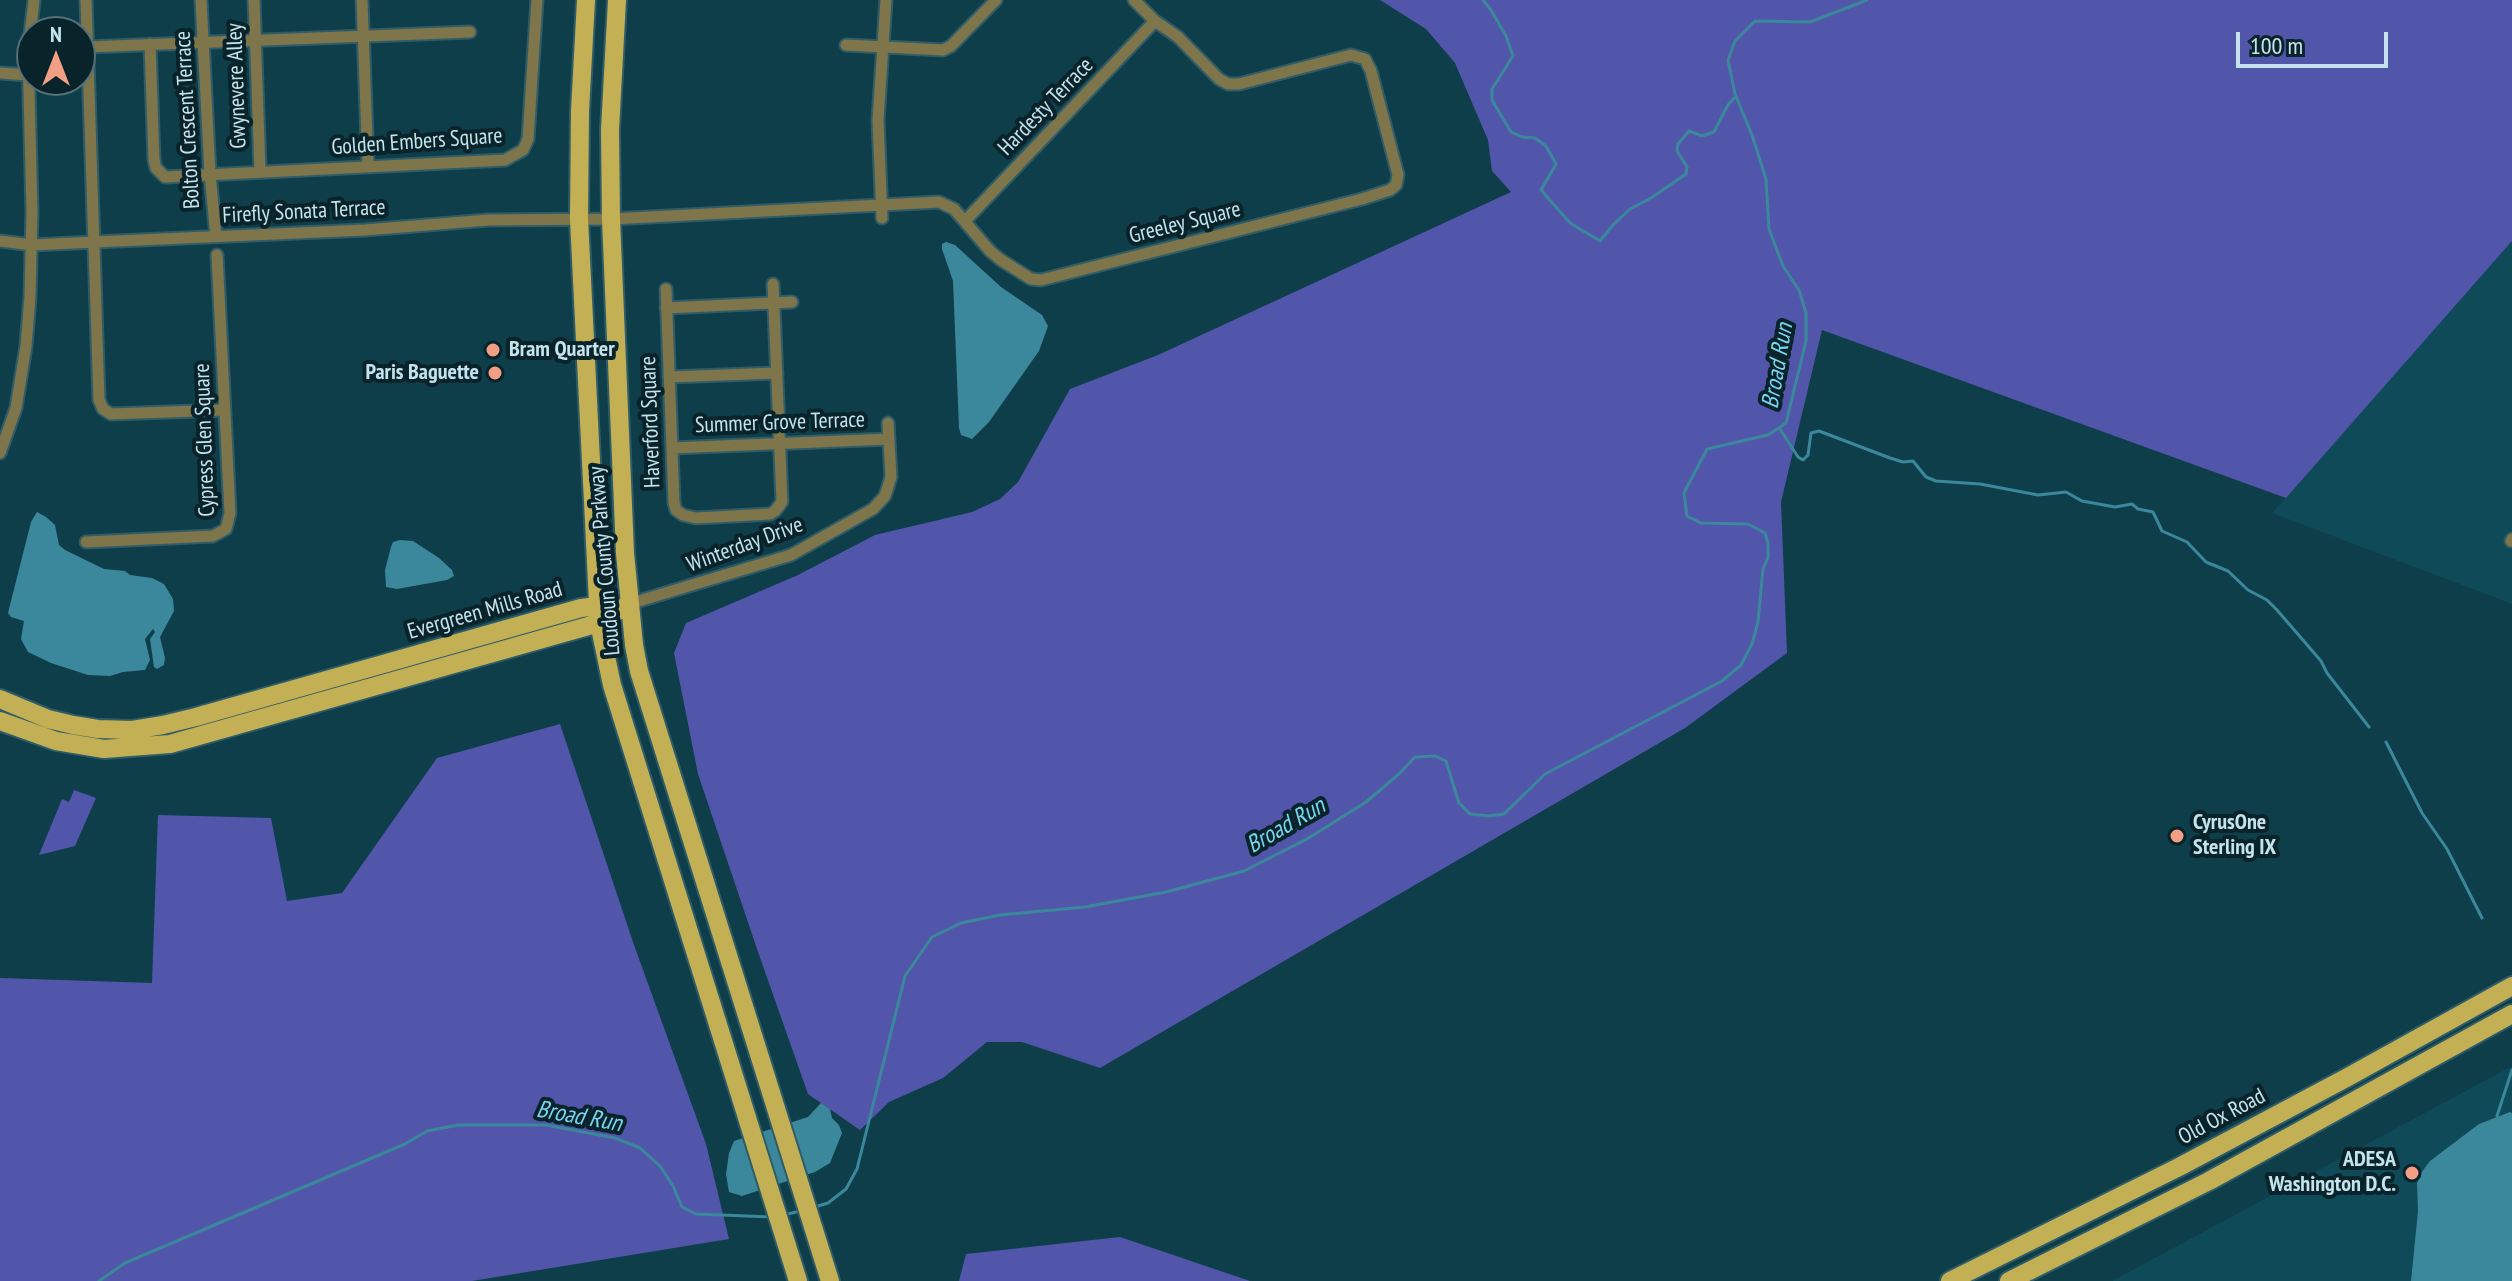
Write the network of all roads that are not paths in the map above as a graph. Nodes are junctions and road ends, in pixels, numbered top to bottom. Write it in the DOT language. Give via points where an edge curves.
graph roads {
  1 [pos="201,0"];
  2 [pos="254,0"];
  3 [pos="362,0"];
  4 [pos="537,0"];
  5 [pos="586,0"];
  6 [pos="617,0"];
  7 [pos="886,0"];
  8 [pos="996,0"];
  9 [pos="1134,0"];
  10 [pos="1155,21"];
  11 [pos="470,32"];
  12 [pos="364,35"];
  13 [pos="256,40"];
  14 [pos="204,42"];
  15 [pos="150,44"];
  16 [pos="846,45"];
  17 [pos="96,47"];
  18 [pos="883,47"];
  19 [pos="28,96"];
  20 [pos="89,96"];
  21 [pos="368,166"];
  22 [pos="260,171"];
  23 [pos="210,174"];
  24 [pos="881,204"];
  25 [pos="882,218"];
  26 [pos="579,219"];
  27 [pos="611,219"];
  28 [pos="965,221"];
  29 [pos="216,237"];
  30 [pos="0,241"];
  31 [pos="94,242"];
  32 [pos="32,245"];
  33 [pos="217,255"];
  34 [pos="773,284"];
  35 [pos="666,289"];
  36 [pos="792,302"];
  37 [pos="774,303"];
  38 [pos="666,308"];
  39 [pos="777,373"];
  40 [pos="669,377"];
  41 [pos="225,410"];
  42 [pos="888,423"];
  43 [pos="889,439"];
  44 [pos="780,443"];
  45 [pos="672,448"];
  46 [pos="0,453"];
  47 [pos="86,542"];
  48 [pos="629,604"];
  49 [pos="598,614"];
  50 [pos="0,699"];
  51 [pos="0,721"];
  52 [pos="2512,986"];
  53 [pos="2512,1014"];
  54 [pos="798,1281"];
  55 [pos="830,1281"];
  56 [pos="1950,1281"];
  57 [pos="2009,1281"];
  1 -- 14 [label="street, Bolton Crescent Terrace"];
  2 -- 13 [label="street, Gwynevere Alley"];
  3 -- 12 [label="street"];
  4 -- 21 [label="street, Golden Embers Square" via="523,150 505,160"];
  5 -- 26 [label="main road, Loudoun County Parkway"];
  6 -- 27 [label="main road, Loudoun County Parkway"];
  7 -- 18 [label="street"];
  8 -- 18 [label="street" via="943,50"];
  9 -- 10 [label="street, Greeley Square"];
  10 -- 28 [label="street, Hardesty Terrace"];
  10 -- 28 [label="street, Greeley Square" via="1228,84 1351,55 1365,59 1398,175 1396,185 1362,199 1041,280 1001,260"];
  11 -- 12 [label="street"];
  12 -- 13 [label="street"];
  12 -- 21 [label="street"];
  13 -- 14 [label="street"];
  13 -- 22 [label="street, Gwynevere Alley"];
  14 -- 15 [label="street"];
  14 -- 23 [label="street, Bolton Crescent Terrace"];
  15 -- 17 [label="street"];
  15 -- 23 [label="street, Golden Embers Square" via="156,168 173,178"];
  16 -- 18 [label="street"];
  18 -- 24 [label="street" via="878,120"];
  19 -- 32 [label="street"];
  20 -- 31 [label="street"];
  21 -- 22 [label="street, Golden Embers Square"];
  22 -- 23 [label="street, Golden Embers Square"];
  23 -- 29 [label="street, Bolton Crescent Terrace"];
  24 -- 25 [label="street"];
  24 -- 27 [label="street, Greeley Square"];
  24 -- 28 [label="street, Greeley Square" via="939,202"];
  26 -- 27 [label="street, Firefly Sonata Terrace"];
  26 -- 29 [label="street, Firefly Sonata Terrace"];
  26 -- 49 [label="main road, Loudoun County Parkway"];
  27 -- 48 [label="main road, Loudoun County Parkway"];
  29 -- 31 [label="street, Firefly Sonata Terrace"];
  30 -- 32 [label="street, Firefly Sonata Terrace"];
  31 -- 32 [label="street, Firefly Sonata Terrace"];
  31 -- 41 [label="street" via="103,409 123,415"];
  32 -- 46 [label="street" via="26,346 16,408"];
  33 -- 41 [label="street, Cypress Glen Square"];
  34 -- 37 [label="street, Haverford Square"];
  35 -- 38 [label="street, Haverford Square"];
  36 -- 37 [label="street"];
  37 -- 38 [label="street"];
  37 -- 39 [label="street, Haverford Square"];
  38 -- 40 [label="street, Haverford Square"];
  39 -- 40 [label="street"];
  39 -- 44 [label="street, Haverford Square"];
  40 -- 45 [label="street, Haverford Square"];
  41 -- 47 [label="street, Cypress Glen Square" via="230,513 226,529 213,536"];
  42 -- 43 [label="street, Winterday Drive"];
  43 -- 44 [label="street, Summer Grove Terrace"];
  43 -- 48 [label="street, Winterday Drive" via="891,477 885,496 853,522 791,555"];
  44 -- 45 [label="street, Summer Grove Terrace"];
  44 -- 45 [label="street, Haverford Square" via="779,507 770,514 727,517 690,517 676,510"];
  48 -- 49 [label="main road, Evergreen Mills Road"];
  48 -- 55 [label="main road, Loudoun County Parkway" via="639,671"];
  49 -- 50 [label="main road, Evergreen Mills Road" via="132,730 48,719"];
  49 -- 51 [label="main road, Evergreen Mills Road" via="170,744 91,747"];
  49 -- 54 [label="main road, Loudoun County Parkway" via="612,685"];
  52 -- 56 [label="main road, Old Ox Road" via="2179,1167"];
  53 -- 57 [label="main road" via="2209,1181"];
}
